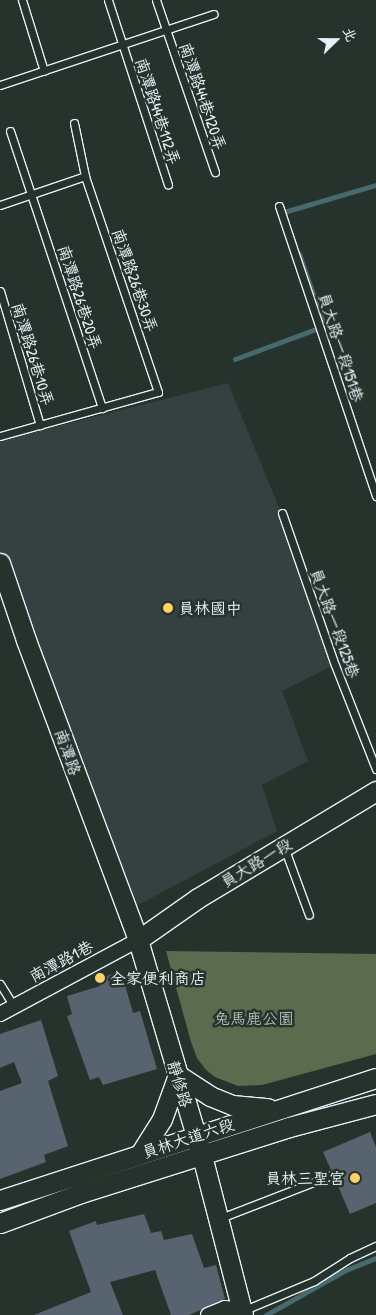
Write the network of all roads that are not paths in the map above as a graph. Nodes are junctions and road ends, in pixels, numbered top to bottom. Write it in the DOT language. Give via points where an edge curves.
graph roads {
  1 [pos="22,0"];
  2 [pos="108,0"];
  3 [pos="156,0"];
  4 [pos="214,14"];
  5 [pos="166,30"];
  6 [pos="122,45"];
  7 [pos="44,71"];
  8 [pos="0,85"];
  9 [pos="74,123"];
  10 [pos="10,131"];
  11 [pos="215,172"];
  12 [pos="85,176"];
  13 [pos="168,186"];
  14 [pos="31,194"];
  15 [pos="0,205"];
  16 [pos="279,206"];
  17 [pos="0,291"];
  18 [pos="102,408"];
  19 [pos="40,425"];
  20 [pos="0,436"];
  21 [pos="376,496"];
  22 [pos="282,514"];
  23 [pos="0,563"];
  24 [pos="376,769"];
  25 [pos="376,791"];
  26 [pos="284,846"];
  27 [pos="309,915"];
  28 [pos="138,940"];
  29 [pos="0,984"];
  30 [pos="14,1006"];
  31 [pos="0,1014"];
  32 [pos="178,1075"];
  33 [pos="376,1078"];
  34 [pos="376,1104"];
  35 [pos="281,1108"];
  36 [pos="196,1136"];
  37 [pos="140,1154"];
  38 [pos="202,1156"];
  39 [pos="334,1174"];
  40 [pos="0,1200"];
  41 [pos="218,1219"];
  42 [pos="0,1224"];
  43 [pos="376,1246"];
  44 [pos="243,1313"];
  45 [pos="208,1315"];
  1 -- 7 [label="lane"];
  2 -- 6 [label="lane, 南潭路44巷112弄"];
  3 -- 5 [label="lane, 南潭路44巷120弄"];
  4 -- 5 [label="lane"];
  5 -- 6 [label="lane"];
  5 -- 11 [label="lane, 南潭路44巷120弄"];
  6 -- 7 [label="lane"];
  6 -- 13 [label="lane, 南潭路44巷112弄"];
  7 -- 8 [label="lane"];
  9 -- 12 [label="lane, 南潭路26巷30弄"];
  10 -- 14 [label="lane, 南潭路26巷20弄"];
  12 -- 14 [label="lane"];
  12 -- 18 [label="lane, 南潭路26巷30弄" via="158,392"];
  14 -- 15 [label="lane"];
  14 -- 18 [label="lane, 南潭路26巷20弄"];
  16 -- 21 [label="lane, 員大路一段151巷"];
  17 -- 19 [label="lane, 南潭路26巷10弄"];
  18 -- 19 [label="lane"];
  19 -- 20 [label="lane"];
  22 -- 24 [label="lane, 員大路一段125巷"];
  23 -- 28 [label="street, 南潭路" via="9,600"];
  25 -- 26 [label="street, 員大路一段"];
  26 -- 27 [label="lane"];
  26 -- 28 [label="street, 員大路一段" via="198,898"];
  28 -- 30 [label="street, 南潭路1巷"];
  28 -- 32 [label="street, 靜修路"];
  29 -- 30 [label="lane"];
  30 -- 31 [label="street, 南潭路1巷"];
  32 -- 35 [label="street" via="210,1096 232,1104"];
  32 -- 36 [label="street, 靜修路"];
  32 -- 37 [label="street" via="162,1119"];
  33 -- 35 [label="street, 員林大道六段"];
  34 -- 38 [label="street, 員林大道六段" via="289,1127"];
  35 -- 36 [label="street, 員林大道六段"];
  36 -- 37 [label="street, 員林大道六段"];
  36 -- 38 [label="street, 靜修路"];
  37 -- 40 [label="street, 員林大道六段"];
  38 -- 41 [label="street, 靜修路"];
  38 -- 42 [label="street, 員林大道六段" via="81,1192"];
  39 -- 41 [label="lane"];
  41 -- 44 [label="street, 靜修路"];
  43 -- 44 [label="lane" via="314,1281"];
  44 -- 45 [label="street" via="225,1308"];
}
